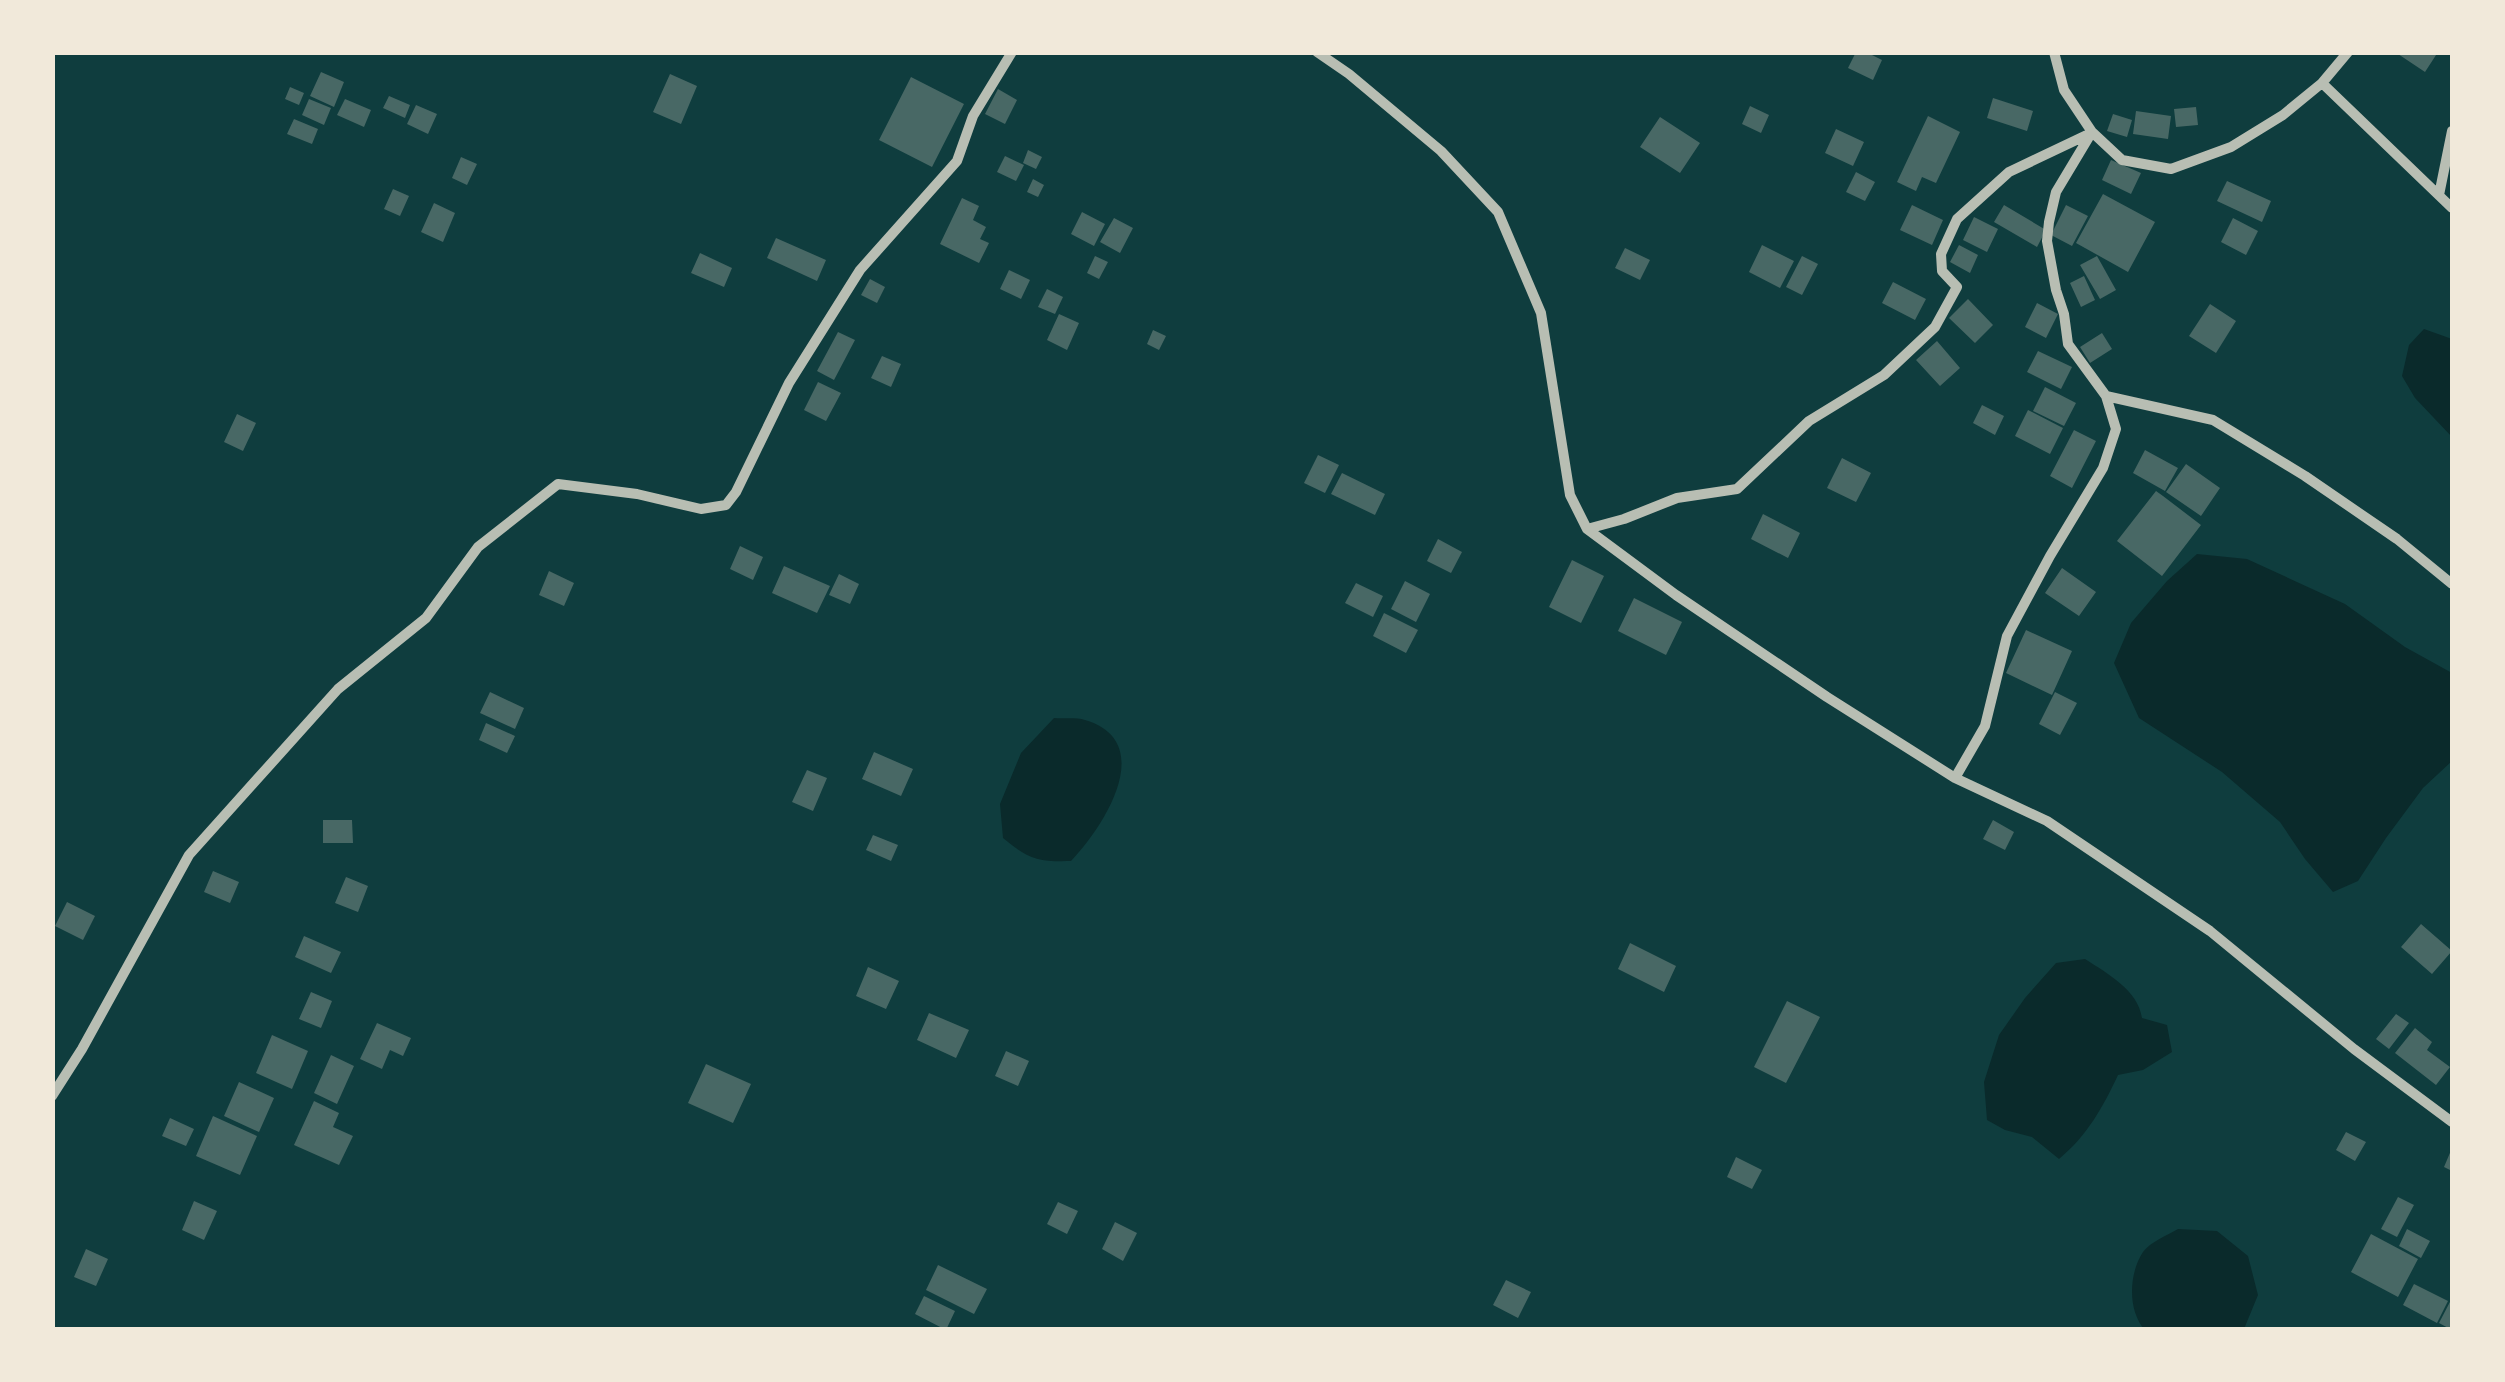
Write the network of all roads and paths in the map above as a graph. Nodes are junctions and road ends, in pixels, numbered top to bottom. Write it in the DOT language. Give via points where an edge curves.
graph roads {
  1 [pos="1012,52"];
  2 [pos="1317,52"];
  3 [pos="2054,52"];
  4 [pos="2348,52"];
  5 [pos="2322,83"];
  6 [pos="2092,132"];
  7 [pos="2452,132"];
  8 [pos="2440,195"];
  9 [pos="2452,208"];
  10 [pos="2106,396"];
  11 [pos="1587,529"];
  12 [pos="2452,584"];
  13 [pos="1955,778"];
  14 [pos="52,1096"];
  15 [pos="2452,1122"];
  1 -- 14 [label="street" via="973,116 956,161 860,270 789,383 726,505 701,509 558,484 478,547 426,618 338,689 189,855"];
  2 -- 11 [label="street" via="1441,151 1498,212 1541,313 1570,495"];
  3 -- 6 [label="street" via="2064,90"];
  4 -- 5 [label="street"];
  5 -- 6 [label="street" via="2231,147 2171,169 2122,160"];
  5 -- 8 [label="street"];
  6 -- 10 [label="street" via="2056,192 2047,241 2068,344"];
  6 -- 11 [label="street" via="2009,172 1957,219 1941,254 1942,272 1958,288 1935,328 1884,374 1809,421 1737,489 1677,498"];
  7 -- 8 [label="street"];
  8 -- 9 [label="street"];
  10 -- 12 [label="street" via="2213,420 2305,476"];
  10 -- 13 [label="street" via="2116,430 2102,468 2007,636 1985,726"];
  11 -- 13 [label="street" via="1826,697"];
  13 -- 15 [label="street" via="2047,821 2210,931"];
}
